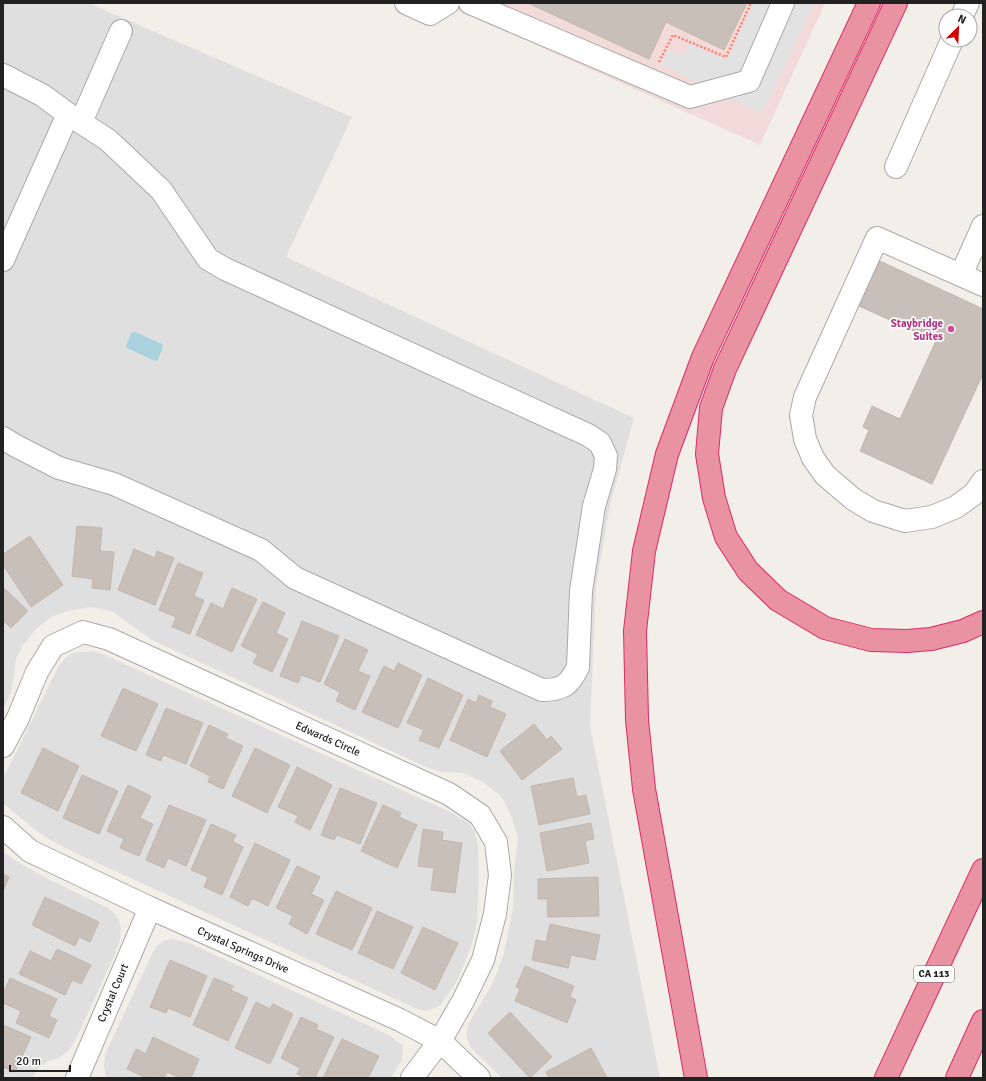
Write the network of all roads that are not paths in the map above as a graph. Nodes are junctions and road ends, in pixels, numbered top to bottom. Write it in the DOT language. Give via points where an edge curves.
graph roads {
  1 [pos="406,3"];
  2 [pos="448,3"];
  3 [pos="470,3"];
  4 [pos="783,3"];
  5 [pos="869,3"];
  6 [pos="896,3"];
  7 [pos="121,31"];
  8 [pos="948,48"];
  9 [pos="3,75"];
  10 [pos="74,118"];
  11 [pos="896,167"];
  12 [pos="983,226"];
  13 [pos="3,260"];
  14 [pos="961,275"];
  15 [pos="983,285"];
  16 [pos="3,438"];
  17 [pos="983,481"];
  18 [pos="983,622"];
  19 [pos="3,746"];
  20 [pos="3,827"];
  21 [pos="983,870"];
  22 [pos="150,908"];
  23 [pos="983,1021"];
  24 [pos="440,1041"];
  25 [pos="77,1078"];
  26 [pos="412,1078"];
  27 [pos="479,1078"];
  28 [pos="696,1078"];
  29 [pos="886,1078"];
  30 [pos="957,1078"];
  1 -- 2 [label="street" via="430,14"];
  3 -- 4 [label="street" via="690,97 749,81"];
  5 -- 28 [label="highway" via="703,357 667,454 644,551 635,631 637,720 644,789"];
  6 -- 18 [label="highway" via="725,368 711,408 707,454 714,498 726,537 748,571 784,604 824,628 871,640 907,641 931,638 963,631"];
  7 -- 10 [label="street"];
  8 -- 11 [label="street"];
  9 -- 10 [label="street" via="42,95"];
  10 -- 13 [label="street"];
  10 -- 16 [label="street" via="108,140 161,190 208,259 588,435 600,443 606,456 606,469 594,506 580,591 578,667 566,685 556,690 542,690 295,578 261,550 114,484 59,468"];
  12 -- 14 [label="street"];
  14 -- 15 [label="street"];
  14 -- 17 [label="street" via="877,238 805,397 801,415 805,439 825,476 853,499 873,511 905,521 932,517 956,507 974,494"];
  19 -- 24 [label="street, Edwards Circle" via="37,672 53,646 83,632 109,639 449,794 480,815 496,842 500,875 495,914 483,960"];
  20 -- 22 [label="street, Crystal Springs Drive" via="30,851"];
  21 -- 29 [label="highway, CA 113"];
  22 -- 24 [label="street, Crystal Springs Drive" via="400,1020"];
  22 -- 25 [label="street, Crystal Court"];
  23 -- 30 [label="highway"];
  24 -- 26 [label="street, Edwards Circle"];
  24 -- 27 [label="street, Crystal Springs Drive"];
}
